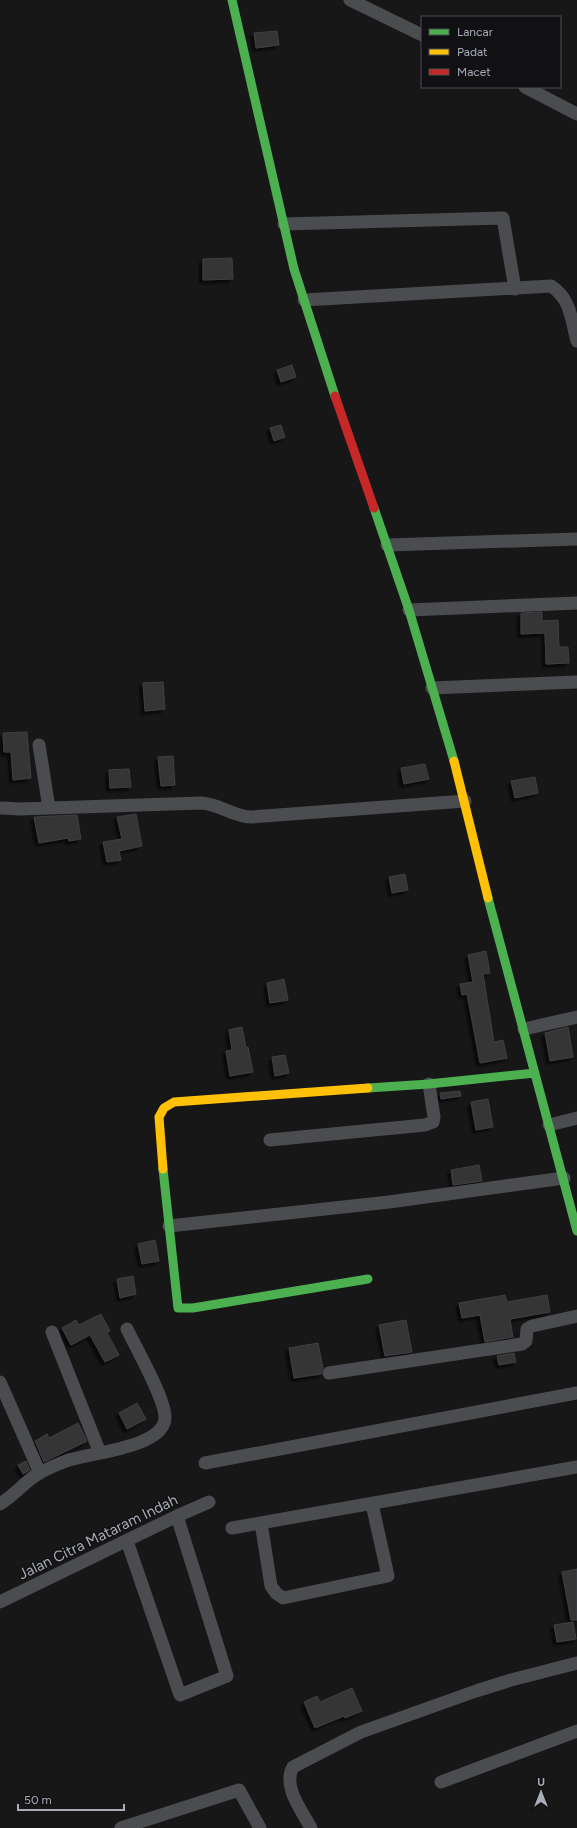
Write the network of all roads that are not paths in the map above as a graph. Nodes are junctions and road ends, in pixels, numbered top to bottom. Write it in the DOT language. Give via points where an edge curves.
graph roads {
  1 [pos="232,0"];
  2 [pos="350,0"];
  3 [pos="421,35"];
  4 [pos="526,88"];
  5 [pos="577,114"];
  6 [pos="284,224"];
  7 [pos="515,289"];
  8 [pos="304,300"];
  9 [pos="574,320"];
  10 [pos="577,341"];
  11 [pos="577,539"];
  12 [pos="387,546"];
  13 [pos="577,603"];
  14 [pos="409,610"];
  15 [pos="577,682"];
  16 [pos="432,688"];
  17 [pos="40,745"];
  18 [pos="465,801"];
  19 [pos="2,808"];
  20 [pos="49,808"];
  21 [pos="577,1017"];
  22 [pos="524,1029"];
  23 [pos="536,1073"];
  24 [pos="429,1084"];
  25 [pos="577,1118"];
  26 [pos="549,1125"];
  27 [pos="270,1140"];
  28 [pos="564,1178"];
  29 [pos="572,1192"];
  30 [pos="175,1225"];
  31 [pos="577,1231"];
  32 [pos="368,1280"];
  33 [pos="577,1316"];
  34 [pos="127,1329"];
  35 [pos="52,1332"];
  36 [pos="329,1373"];
  37 [pos="0,1382"];
  38 [pos="577,1393"];
  39 [pos="100,1453"];
  40 [pos="205,1462"];
  41 [pos="577,1468"];
  42 [pos="40,1473"];
  43 [pos="209,1502"];
  44 [pos="0,1504"];
  45 [pos="372,1504"];
  46 [pos="177,1516"];
  47 [pos="261,1523"];
  48 [pos="232,1528"];
  49 [pos="127,1541"];
  50 [pos="0,1602"];
  51 [pos="577,1663"];
  52 [pos="577,1731"];
  53 [pos="440,1782"];
  54 [pos="121,1828"];
  55 [pos="260,1828"];
  56 [pos="311,1828"];
  1 -- 6 [label="street"];
  2 -- 3 [label="street"];
  4 -- 5 [label="street"];
  6 -- 7 [label="street" via="502,218"];
  6 -- 8 [label="street"];
  7 -- 8 [label="street"];
  7 -- 9 [label="street" via="551,286 567,301"];
  8 -- 12 [label="street"];
  9 -- 10 [label="street"];
  11 -- 12 [label="street"];
  12 -- 14 [label="street"];
  13 -- 14 [label="street"];
  14 -- 16 [label="street"];
  15 -- 16 [label="street"];
  16 -- 18 [label="street"];
  17 -- 20 [label="street"];
  18 -- 20 [label="street" via="252,817 242,816 212,804"];
  18 -- 22 [label="street" via="498,938"];
  19 -- 20 [label="street"];
  21 -- 22 [label="street"];
  22 -- 23 [label="street"];
  23 -- 24 [label="street"];
  23 -- 26 [label="street"];
  24 -- 27 [label="street" via="434,1117 432,1122 425,1125"];
  24 -- 30 [label="street" via="178,1101 169,1104 158,1115 158,1121"];
  25 -- 26 [label="street"];
  26 -- 28 [label="street"];
  28 -- 29 [label="street"];
  28 -- 30 [label="street" via="389,1202"];
  29 -- 31 [label="street"];
  30 -- 32 [label="street" via="173,1271 178,1308"];
  33 -- 36 [label="street" via="532,1326 527,1329 526,1341 522,1344"];
  34 -- 39 [label="street" via="163,1403 165,1419 159,1432 154,1436 124,1448"];
  35 -- 39 [label="street"];
  37 -- 42 [label="street"];
  38 -- 40 [label="street"];
  39 -- 42 [label="street" via="67,1461"];
  41 -- 45 [label="street"];
  42 -- 44 [label="street"];
  43 -- 46 [label="street, Jalan Citra Mataram Indah"];
  45 -- 47 [label="street"];
  45 -- 47 [label="street" via="388,1576 283,1598 271,1586"];
  46 -- 49 [label="street, Jalan Citra Mataram Indah"];
  46 -- 49 [label="street" via="227,1676 180,1694"];
  47 -- 48 [label="street"];
  49 -- 50 [label="street, Jalan Citra Mataram Indah"];
  51 -- 56 [label="street" via="483,1689 361,1732 293,1767 288,1779 295,1799"];
  52 -- 53 [label="street"];
  54 -- 55 [label="street" via="239,1790"];
}
